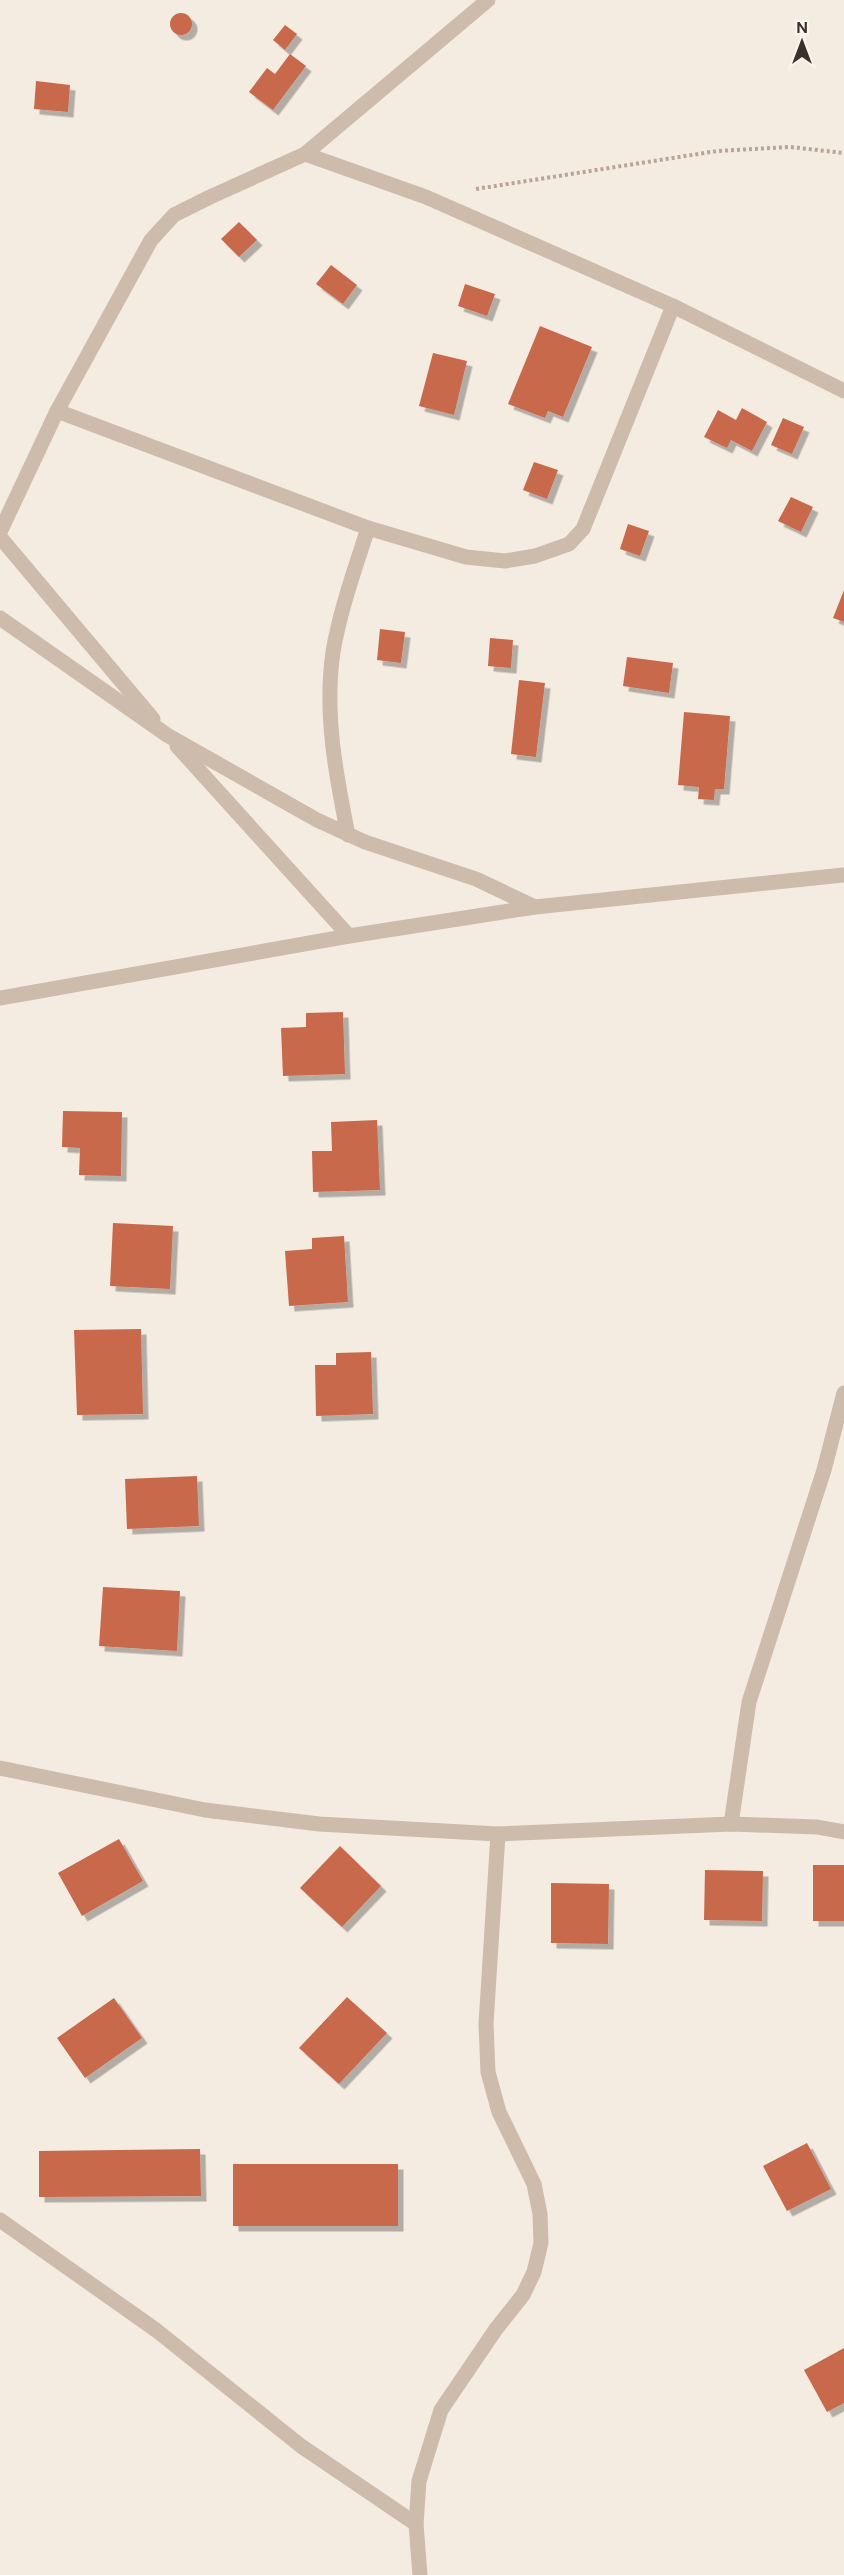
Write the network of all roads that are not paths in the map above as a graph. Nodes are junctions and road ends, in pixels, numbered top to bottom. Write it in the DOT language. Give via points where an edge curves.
graph roads {
  1 [pos="488,0"];
  2 [pos="305,154"];
  3 [pos="673,306"];
  4 [pos="844,391"];
  5 [pos="57,411"];
  6 [pos="368,528"];
  7 [pos="0,532"];
  8 [pos="0,537"];
  9 [pos="0,618"];
  10 [pos="167,735"];
  11 [pos="348,835"];
  12 [pos="844,875"];
  13 [pos="536,907"];
  14 [pos="349,936"];
  15 [pos="0,998"];
  16 [pos="844,1393"];
  17 [pos="0,1768"];
  18 [pos="731,1824"];
  19 [pos="844,1832"];
  20 [pos="498,1834"];
  21 [pos="0,2220"];
  22 [pos="416,2524"];
  23 [pos="420,2575"];
  1 -- 2 [label="street"];
  2 -- 3 [label="street" via="426,197"];
  2 -- 5 [label="street" via="174,216 151,240"];
  3 -- 4 [label="street"];
  3 -- 6 [label="street" via="583,529 569,544 505,561 466,557"];
  5 -- 6 [label="street"];
  5 -- 7 [label="street"];
  6 -- 11 [label="street" via="333,653 332,755"];
  8 -- 10 [label="street"];
  9 -- 10 [label="street"];
  10 -- 11 [label="street"];
  10 -- 14 [label="street"];
  11 -- 13 [label="street" via="476,879"];
  12 -- 13 [label="street"];
  13 -- 14 [label="street"];
  14 -- 15 [label="street"];
  16 -- 18 [label="street" via="824,1470 749,1702"];
  17 -- 20 [label="street" via="216,1811 319,1824"];
  18 -- 19 [label="street" via="817,1827"];
  18 -- 20 [label="street"];
  20 -- 22 [label="street" via="486,2024 488,2072 499,2112 534,2184 541,2243 523,2295 441,2410 419,2481"];
  21 -- 22 [label="street" via="156,2330 301,2446"];
  22 -- 23 [label="street"];
}
